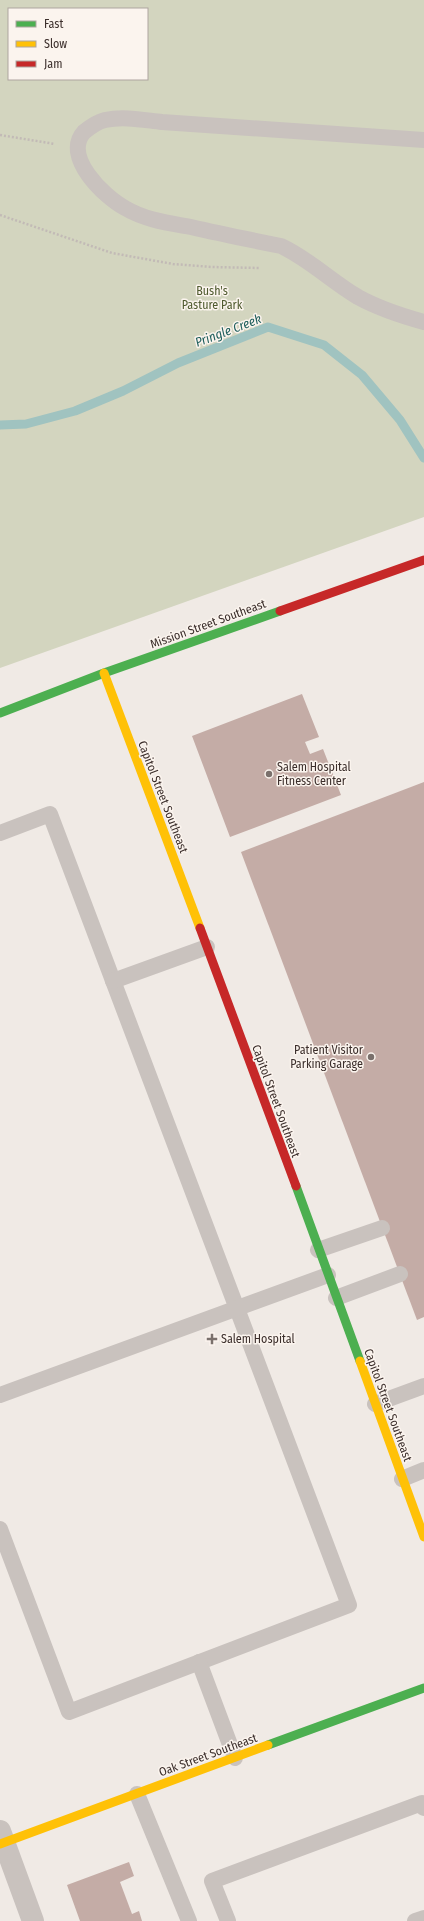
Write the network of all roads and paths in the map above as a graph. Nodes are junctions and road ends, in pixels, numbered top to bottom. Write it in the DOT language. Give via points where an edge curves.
graph roads {
  1 [pos="0,135"];
  2 [pos="424,140"];
  3 [pos="77,147"];
  4 [pos="0,215"];
  5 [pos="267,268"];
  6 [pos="424,322"];
  7 [pos="424,560"];
  8 [pos="104,673"];
  9 [pos="0,713"];
  10 [pos="0,834"];
  11 [pos="207,947"];
  12 [pos="113,982"];
  13 [pos="382,1228"];
  14 [pos="318,1250"];
  15 [pos="400,1274"];
  16 [pos="328,1275"];
  17 [pos="336,1298"];
  18 [pos="237,1309"];
  19 [pos="424,1386"];
  20 [pos="0,1395"];
  21 [pos="375,1404"];
  22 [pos="424,1470"];
  23 [pos="402,1478"];
  24 [pos="0,1529"];
  25 [pos="424,1537"];
  26 [pos="200,1662"];
  27 [pos="424,1688"];
  28 [pos="235,1758"];
  29 [pos="138,1794"];
  30 [pos="424,1808"];
  31 [pos="1,1840"];
  32 [pos="424,1918"];
  33 [pos="33,1921"];
  34 [pos="189,1921"];
  35 [pos="228,1921"];
  36 [pos="415,1921"];
  1 -- 3 [label="path"];
  2 -- 3 [label="lane" via="120,118 104,120 89,127 80,137"];
  3 -- 6 [label="lane" via="80,162 98,187 125,208 147,218 281,246 299,254 357,296"];
  4 -- 5 [label="path" via="112,253 197,266"];
  7 -- 8 [label="street, Mission Street Southeast"];
  8 -- 9 [label="street, Mission Street Southeast"];
  8 -- 11 [label="street, Capitol Street Southeast"];
  10 -- 12 [label="lane" via="50,814"];
  11 -- 12 [label="lane"];
  11 -- 14 [label="street, Capitol Street Southeast"];
  12 -- 18 [label="lane"];
  13 -- 14 [label="lane"];
  14 -- 16 [label="street, Capitol Street Southeast"];
  15 -- 17 [label="lane"];
  16 -- 17 [label="street, Capitol Street Southeast"];
  16 -- 18 [label="lane"];
  17 -- 21 [label="street, Capitol Street Southeast"];
  18 -- 20 [label="lane"];
  18 -- 26 [label="lane" via="349,1605"];
  19 -- 21 [label="lane"];
  21 -- 23 [label="street, Capitol Street Southeast"];
  22 -- 23 [label="lane"];
  23 -- 25 [label="street, Capitol Street Southeast"];
  24 -- 26 [label="lane" via="69,1712"];
  26 -- 28 [label="lane"];
  27 -- 28 [label="street, Oak Street Southeast"];
  28 -- 29 [label="street, Oak Street Southeast"];
  29 -- 31 [label="street, Oak Street Southeast"];
  29 -- 34 [label="lane"];
  30 -- 35 [label="lane" via="422,1803 212,1881"];
  31 -- 33 [label="street"];
  32 -- 36 [label="lane"];
}
